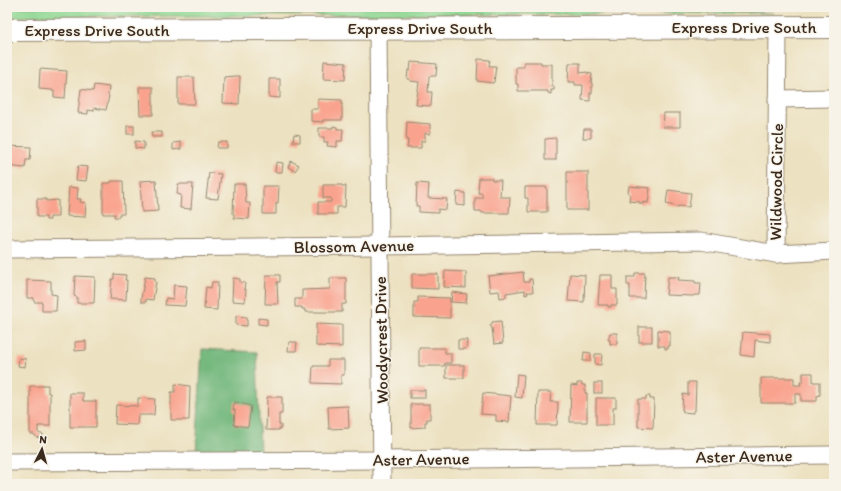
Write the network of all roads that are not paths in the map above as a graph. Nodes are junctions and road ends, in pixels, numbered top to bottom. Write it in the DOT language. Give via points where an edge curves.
graph roads {
  1 [pos="778,27"];
  2 [pos="834,27"];
  3 [pos="378,28"];
  4 [pos="7,30"];
  5 [pos="834,98"];
  6 [pos="777,99"];
  7 [pos="380,246"];
  8 [pos="7,249"];
  9 [pos="834,251"];
  10 [pos="776,254"];
  11 [pos="834,454"];
  12 [pos="382,460"];
  13 [pos="7,462"];
  14 [pos="382,484"];
  1 -- 2 [label="main road, Express Drive South"];
  1 -- 3 [label="main road, Express Drive South"];
  1 -- 6 [label="street, Wildwood Circle"];
  3 -- 4 [label="main road, Express Drive South"];
  3 -- 7 [label="street, Woodycrest Drive"];
  5 -- 6 [label="street, Wildwood Circle"];
  6 -- 10 [label="street, Wildwood Circle"];
  7 -- 8 [label="street, Blossom Avenue"];
  7 -- 10 [label="street, Blossom Avenue" via="701,241"];
  7 -- 12 [label="street, Woodycrest Drive"];
  9 -- 10 [label="street, Wildwood Circle"];
  11 -- 12 [label="street, Aster Avenue"];
  12 -- 13 [label="street, Aster Avenue"];
  12 -- 14 [label="street, Woodycrest Drive"];
}
